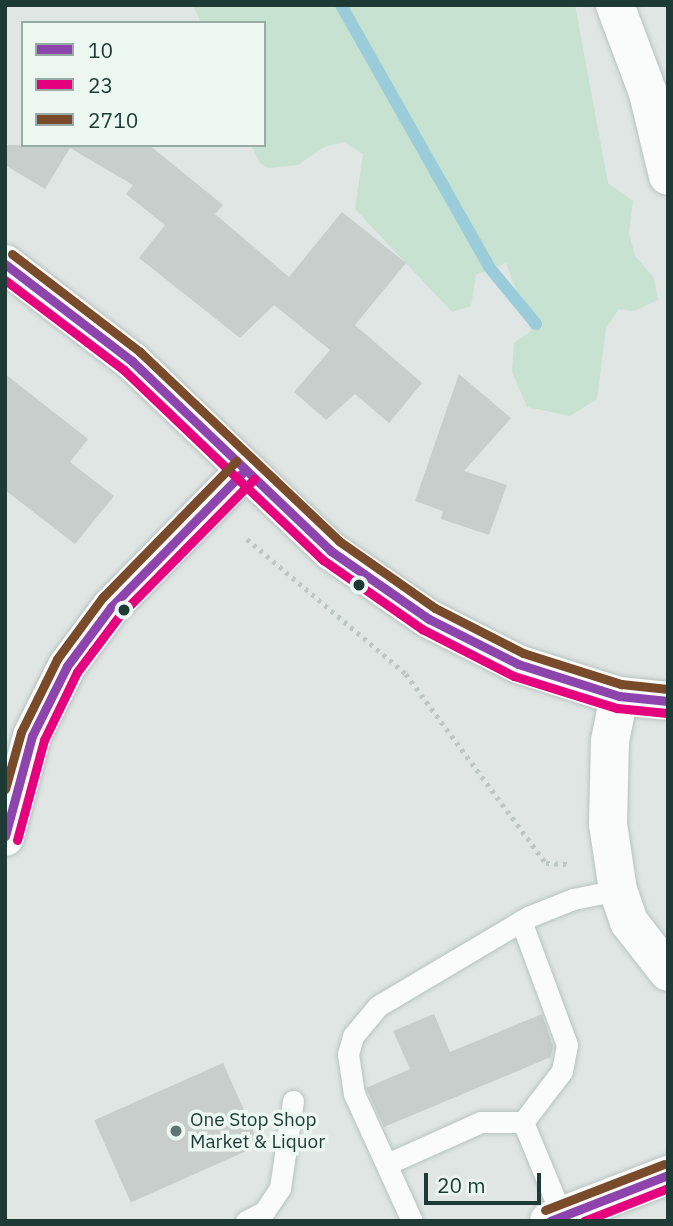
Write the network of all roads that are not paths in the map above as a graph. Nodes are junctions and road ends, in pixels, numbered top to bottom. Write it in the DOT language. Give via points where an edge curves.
graph roads {
  1 [pos="615,5"];
  2 [pos="658,107"];
  3 [pos="668,176"];
  4 [pos="5,264"];
  5 [pos="245,470"];
  6 [pos="619,696"];
  7 [pos="668,701"];
  8 [pos="10,788"];
  9 [pos="5,836"];
  10 [pos="618,890"];
  11 [pos="521,921"];
  12 [pos="668,972"];
  13 [pos="292,1101"];
  14 [pos="523,1122"];
  15 [pos="387,1164"];
  16 [pos="668,1175"];
  17 [pos="556,1218"];
  18 [pos="250,1220"];
  19 [pos="412,1221"];
  1 -- 2 [label="street"];
  2 -- 3 [label="street"];
  4 -- 5 [label="street" via="132,361"];
  5 -- 6 [label="street" via="346,564 429,620 518,664"];
  5 -- 8 [label="street" via="111,607 67,666"];
  6 -- 7 [label="street"];
  6 -- 10 [label="street" via="610,741 608,824"];
  8 -- 9 [label="street"];
  10 -- 11 [label="lane" via="573,899"];
  10 -- 12 [label="street" via="629,922"];
  11 -- 14 [label="lane" via="568,1060"];
  11 -- 15 [label="lane" via="378,1006 353,1036 348,1054 354,1094"];
  13 -- 18 [label="lane" via="280,1188 264,1212"];
  14 -- 15 [label="lane" via="481,1122"];
  14 -- 17 [label="lane"];
  15 -- 19 [label="lane"];
  16 -- 17 [label="street"];
}
